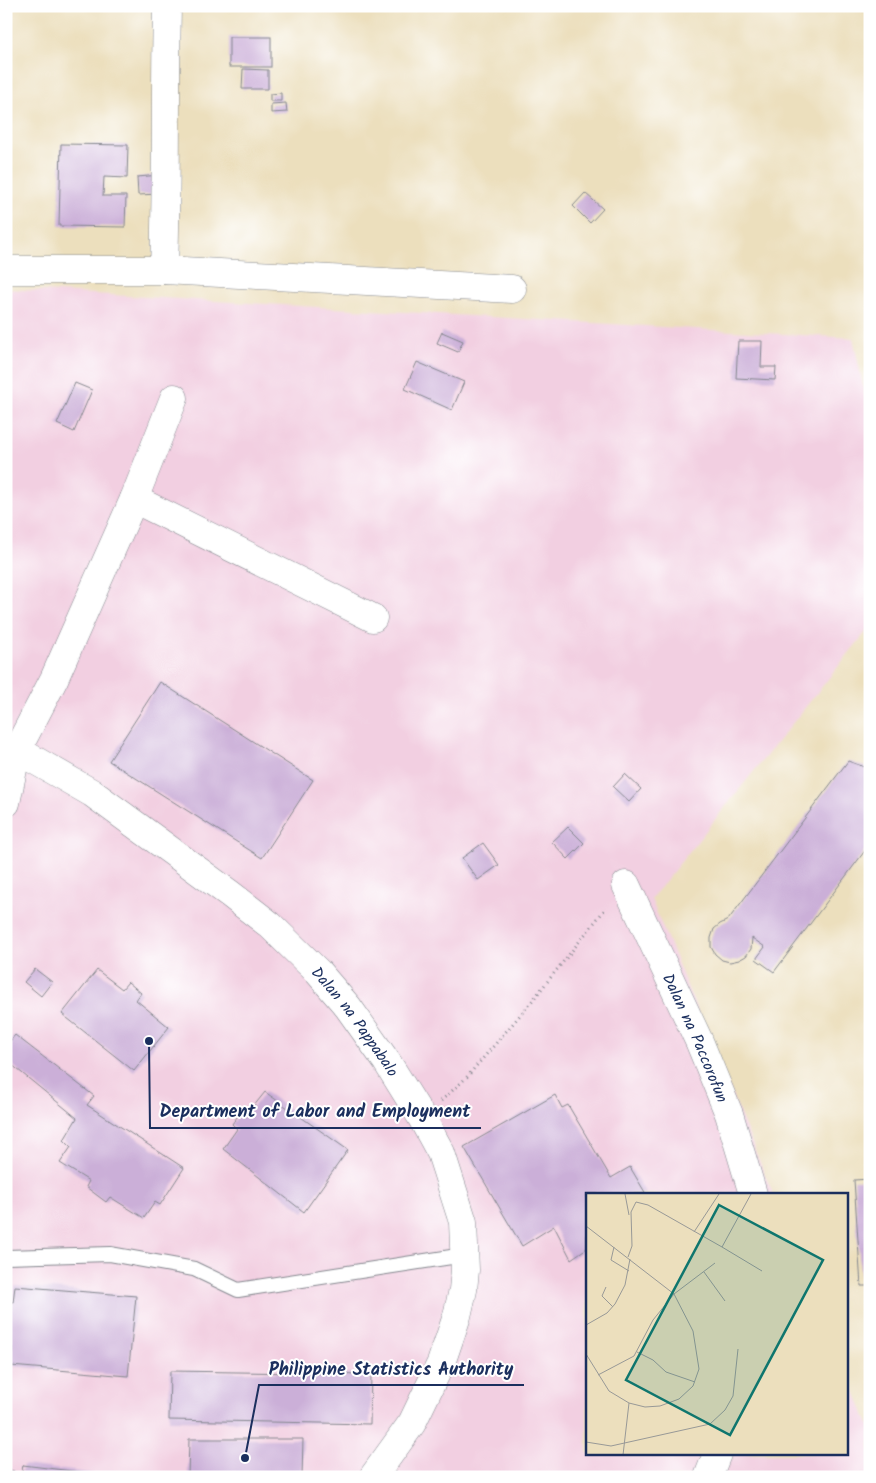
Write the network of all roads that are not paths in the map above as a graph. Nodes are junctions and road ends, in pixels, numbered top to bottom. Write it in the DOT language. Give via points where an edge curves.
graph roads {
  1 [pos="167,6"];
  2 [pos="6,270"];
  3 [pos="164,270"];
  4 [pos="512,289"];
  5 [pos="174,398"];
  6 [pos="134,500"];
  7 [pos="373,618"];
  8 [pos="12,748"];
  9 [pos="6,803"];
  10 [pos="626,885"];
  11 [pos="753,1193"];
  12 [pos="464,1255"];
  13 [pos="6,1256"];
  14 [pos="716,1456"];
  15 [pos="373,1477"];
  16 [pos="708,1477"];
  1 -- 3 [label="street"];
  2 -- 3 [label="street"];
  3 -- 4 [label="street"];
  5 -- 6 [label="street"];
  6 -- 7 [label="street"];
  6 -- 8 [label="street" via="54,679"];
  8 -- 9 [label="street"];
  8 -- 12 [label="street, Dalan na Pappabalo" via="92,793 230,894 270,925 318,972 348,1007 387,1062 441,1153 462,1222"];
  10 -- 11 [label="street, Dalan na Paccorofun" via="699,1041 729,1114"];
  12 -- 13 [label="lane" via="238,1290 194,1269 110,1254"];
  12 -- 15 [label="street, Dalan na Pappabalo" via="463,1290 441,1363 412,1423"];
  14 -- 16 [label="street"];
}
